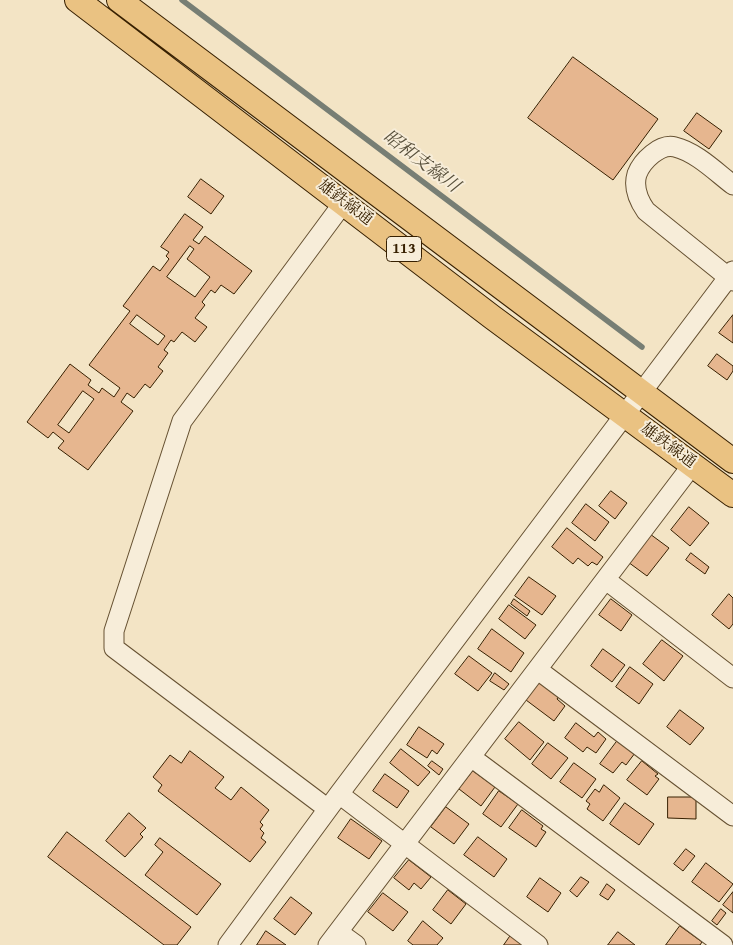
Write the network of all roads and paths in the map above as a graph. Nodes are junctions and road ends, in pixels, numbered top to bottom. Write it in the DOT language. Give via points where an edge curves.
graph roads {
  1 [pos="77,0"];
  2 [pos="119,0"];
  3 [pos="733,185"];
  4 [pos="344,202"];
  5 [pos="731,277"];
  6 [pos="642,392"];
  7 [pos="625,415"];
  8 [pos="733,461"];
  9 [pos="693,464"];
  10 [pos="733,495"];
  11 [pos="606,580"];
  12 [pos="538,670"];
  13 [pos="733,678"];
  14 [pos="471,756"];
  15 [pos="334,801"];
  16 [pos="733,816"];
  17 [pos="404,845"];
  18 [pos="333,938"];
  19 [pos="228,945"];
  20 [pos="356,945"];
  21 [pos="538,945"];
  22 [pos="723,945"];
  1 -- 4 [label="main road, 雄鉄線通 / 113"];
  2 -- 6 [label="main road, 雄鉄線通 / 113"];
  3 -- 5 [label="street" via="686,150 672,146 661,147 648,159 637,175 636,186 639,201 646,211"];
  4 -- 7 [label="main road, 雄鉄線通 / 113"];
  4 -- 15 [label="street" via="182,421 114,631 114,648"];
  5 -- 6 [label="street"];
  6 -- 7 [label="street"];
  6 -- 8 [label="main road, 雄鉄線通 / 113"];
  7 -- 9 [label="main road, 雄鉄線通 / 113"];
  7 -- 15 [label="street"];
  9 -- 10 [label="main road, 雄鉄線通 / 113"];
  9 -- 11 [label="street"];
  11 -- 12 [label="street"];
  11 -- 13 [label="street"];
  12 -- 14 [label="street"];
  12 -- 16 [label="street"];
  14 -- 17 [label="street"];
  14 -- 22 [label="street"];
  15 -- 17 [label="street"];
  15 -- 19 [label="street"];
  17 -- 18 [label="street"];
  17 -- 21 [label="street"];
  18 -- 20 [label="street"];
}
